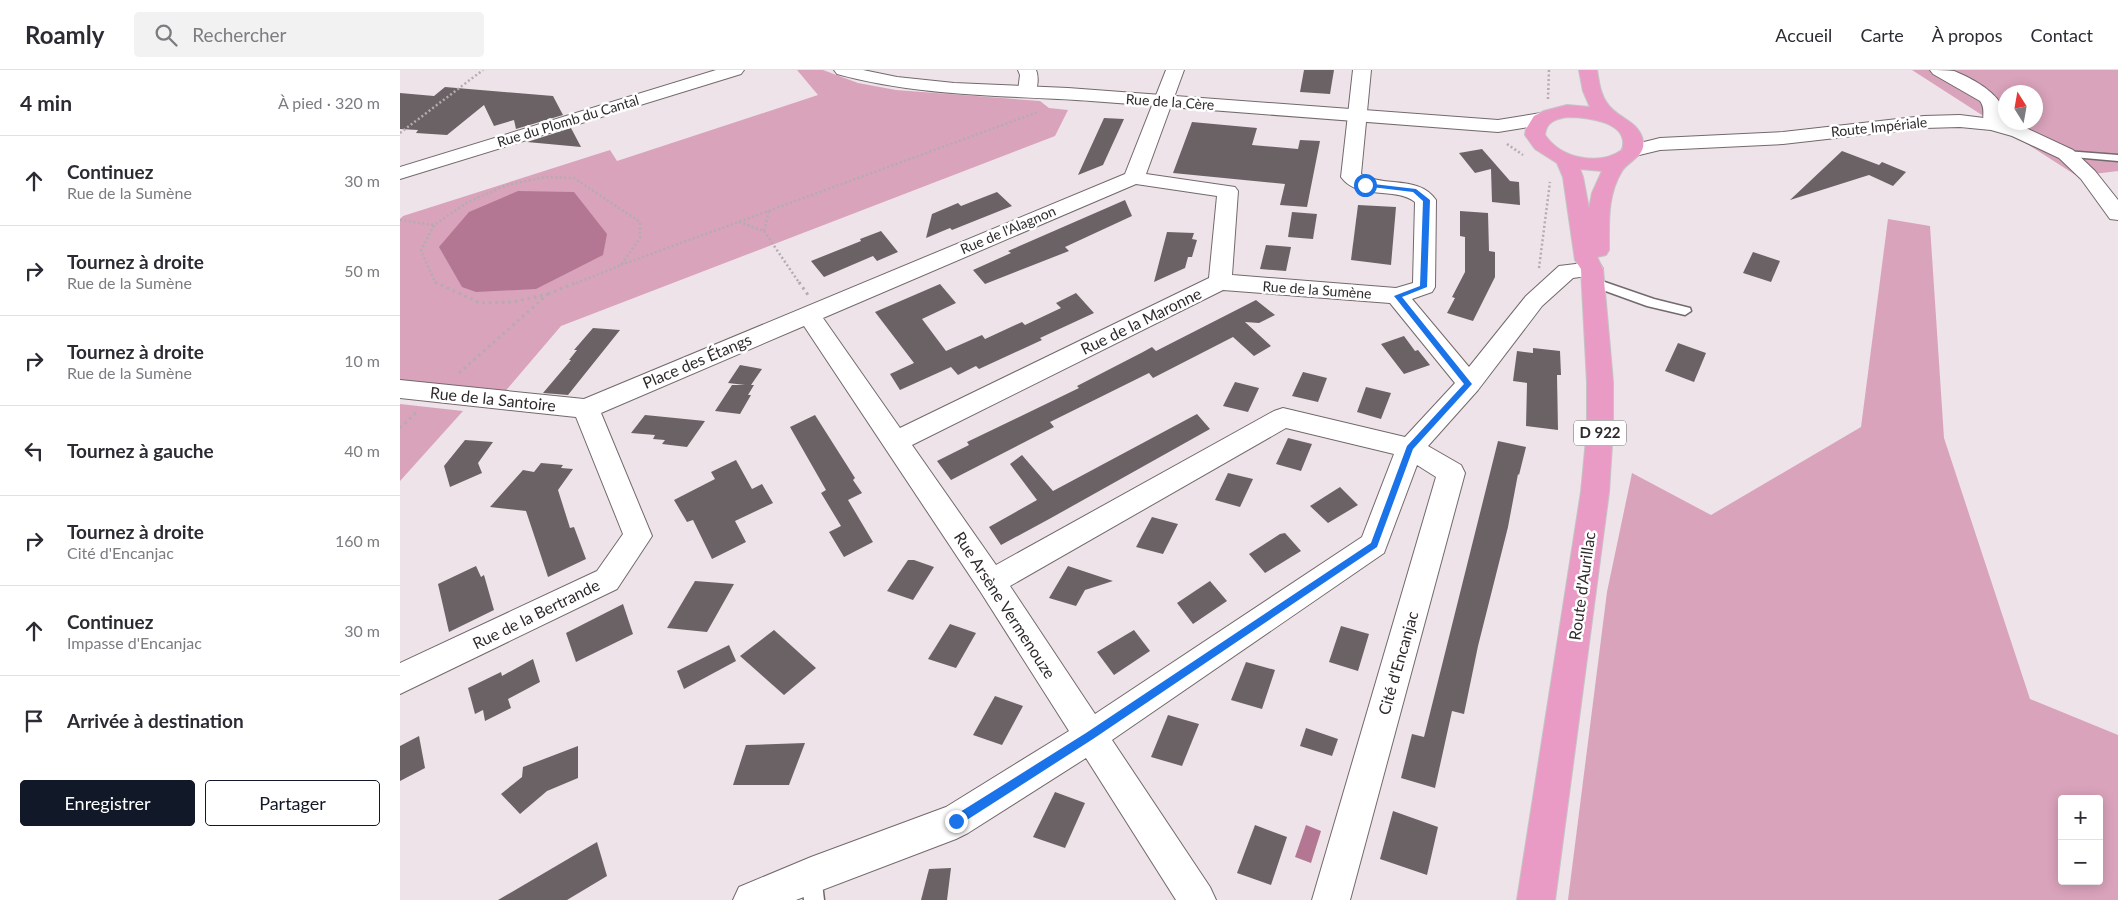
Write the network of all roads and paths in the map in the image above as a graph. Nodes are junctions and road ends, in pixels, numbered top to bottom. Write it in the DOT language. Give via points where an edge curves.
graph roads {
  1 [pos="483,70"];
  2 [pos="735,70"];
  3 [pos="843,70"];
  4 [pos="1026,70"];
  5 [pos="1175,70"];
  6 [pos="1362,70"];
  7 [pos="1940,70"];
  8 [pos="696,75"];
  9 [pos="1576,78"];
  10 [pos="1027,91"];
  11 [pos="1070,94"];
  12 [pos="1162,101"];
  13 [pos="1560,112"];
  14 [pos="1357,116"];
  15 [pos="1541,120"];
  16 [pos="1618,122"];
  17 [pos="1992,124"];
  18 [pos="400,133"];
  19 [pos="1502,134"];
  20 [pos="1538,141"];
  21 [pos="1687,142"];
  22 [pos="2066,154"];
  23 [pos="400,155"];
  24 [pos="1625,155"];
  25 [pos="2118,158"];
  26 [pos="1565,159"];
  27 [pos="1530,160"];
  28 [pos="422,166"];
  29 [pos="400,173"];
  30 [pos="1550,177"];
  31 [pos="1134,178"];
  32 [pos="769,211"];
  33 [pos="2118,214"];
  34 [pos="400,220"];
  35 [pos="739,222"];
  36 [pos="434,225"];
  37 [pos="764,231"];
  38 [pos="621,265"];
  39 [pos="1536,274"];
  40 [pos="1593,276"];
  41 [pos="1220,282"];
  42 [pos="548,294"];
  43 [pos="1397,296"];
  44 [pos="1685,311"];
  45 [pos="813,312"];
  46 [pos="1468,384"];
  47 [pos="400,389"];
  48 [pos="438,393"];
  49 [pos="586,409"];
  50 [pos="400,428"];
  51 [pos="896,441"];
  52 [pos="1410,448"];
  53 [pos="992,582"];
  54 [pos="400,679"];
  55 [pos="1090,736"];
  56 [pos="813,888"];
  57 [pos="752,900"];
  58 [pos="1197,900"];
  59 [pos="1331,900"];
  60 [pos="1536,900"];
  1 -- 18 [label="path"];
  2 -- 8 [label="street, Rue du Plomb du Cantal"];
  3 -- 10 [label="street, Rue de la Cère" via="892,82"];
  4 -- 10 [label="street" via="1029,75"];
  5 -- 12 [label="street"];
  6 -- 14 [label="street"];
  7 -- 17 [label="street" via="1986,97 1994,107"];
  8 -- 28 [label="street, Rue du Plomb du Cantal"];
  9 -- 13 [label="main road"];
  9 -- 16 [label="main road" via="1596,104"];
  10 -- 11 [label="street, Rue de la Cère"];
  11 -- 12 [label="street, Rue de la Cère"];
  11 -- 32 [label="path" via="1062,103"];
  12 -- 14 [label="street, Rue de la Cère"];
  12 -- 31 [label="street"];
  13 -- 15 [label="main road"];
  13 -- 16 [label="main road" via="1584,111"];
  14 -- 19 [label="street, Rue de la Cère"];
  14 -- 43 [label="street, Rue de la Sumène" via="1351,177 1365,185 1414,190 1426,200 1424,287"];
  15 -- 19 [label="street, Rue de la Cère"];
  15 -- 20 [label="main road" via="1535,130"];
  16 -- 21 [label="street, Route Impériale" via="1655,136"];
  16 -- 24 [label="main road" via="1634,142"];
  17 -- 21 [label="street, Route Impériale" via="1943,121 1783,138"];
  17 -- 22 [label="street, Route Impériale" via="2019,132"];
  19 -- 20 [label="street, Rue de la Cère" via="1514,130"];
  19 -- 27 [label="path"];
  20 -- 26 [label="main road" via="1548,152"];
  21 -- 24 [label="street, Route Impériale" via="1660,144"];
  22 -- 25 [label="lane, Route Impériale"];
  22 -- 33 [label="street, Route Impériale" via="2088,174"];
  23 -- 28 [label="street"];
  24 -- 26 [label="main road" via="1592,164"];
  24 -- 40 [label="main road, Route d'Aurillac / D 922" via="1604,182 1599,200 1598,261"];
  26 -- 40 [label="main road, Route d'Aurillac / D 922" via="1573,177 1586,260"];
  28 -- 29 [label="street, Rue du Plomb du Cantal"];
  30 -- 39 [label="path"];
  31 -- 41 [label="street, Rue de la Maronne" via="1228,192"];
  31 -- 45 [label="street, Rue de l'Alagnon"];
  32 -- 35 [label="path"];
  32 -- 37 [label="path"];
  34 -- 36 [label="path"];
  35 -- 37 [label="path"];
  35 -- 38 [label="path"];
  36 -- 38 [label="path" via="468,202 507,185 545,177 574,178 640,222 640,238"];
  36 -- 42 [label="path" via="422,251 436,284 480,303 512,302"];
  37 -- 45 [label="path"];
  38 -- 42 [label="path"];
  40 -- 44 [label="lane" via="1652,303"];
  40 -- 46 [label="street" via="1567,271 1534,300"];
  40 -- 60 [label="main road, Route d'Aurillac / D 922" via="1600,382 1595,492"];
  41 -- 43 [label="street, Rue de la Sumène"];
  41 -- 51 [label="street, Rue de la Maronne"];
  42 -- 48 [label="path"];
  43 -- 46 [label="street"];
  45 -- 49 [label="street, Place des Étangs"];
  45 -- 51 [label="street, Rue Arsène Vermenouze"];
  46 -- 52 [label="street"];
  47 -- 48 [label="street, Rue de la Santoire"];
  48 -- 49 [label="street, Rue de la Santoire"];
  48 -- 50 [label="path"];
  49 -- 54 [label="street, Rue de la Bertrande" via="638,536 607,580"];
  51 -- 53 [label="street, Rue Arsène Vermenouze"];
  52 -- 53 [label="street, Cité d'Encanjac" via="1282,418"];
  52 -- 55 [label="street" via="1374,545"];
  52 -- 59 [label="street, Cité d'Encanjac" via="1451,473"];
  53 -- 55 [label="street, Rue Arsène Vermenouze"];
  55 -- 56 [label="street" via="956,821"];
  55 -- 58 [label="street, Rue Arsène Vermenouze"];
  56 -- 57 [label="street"];
}
